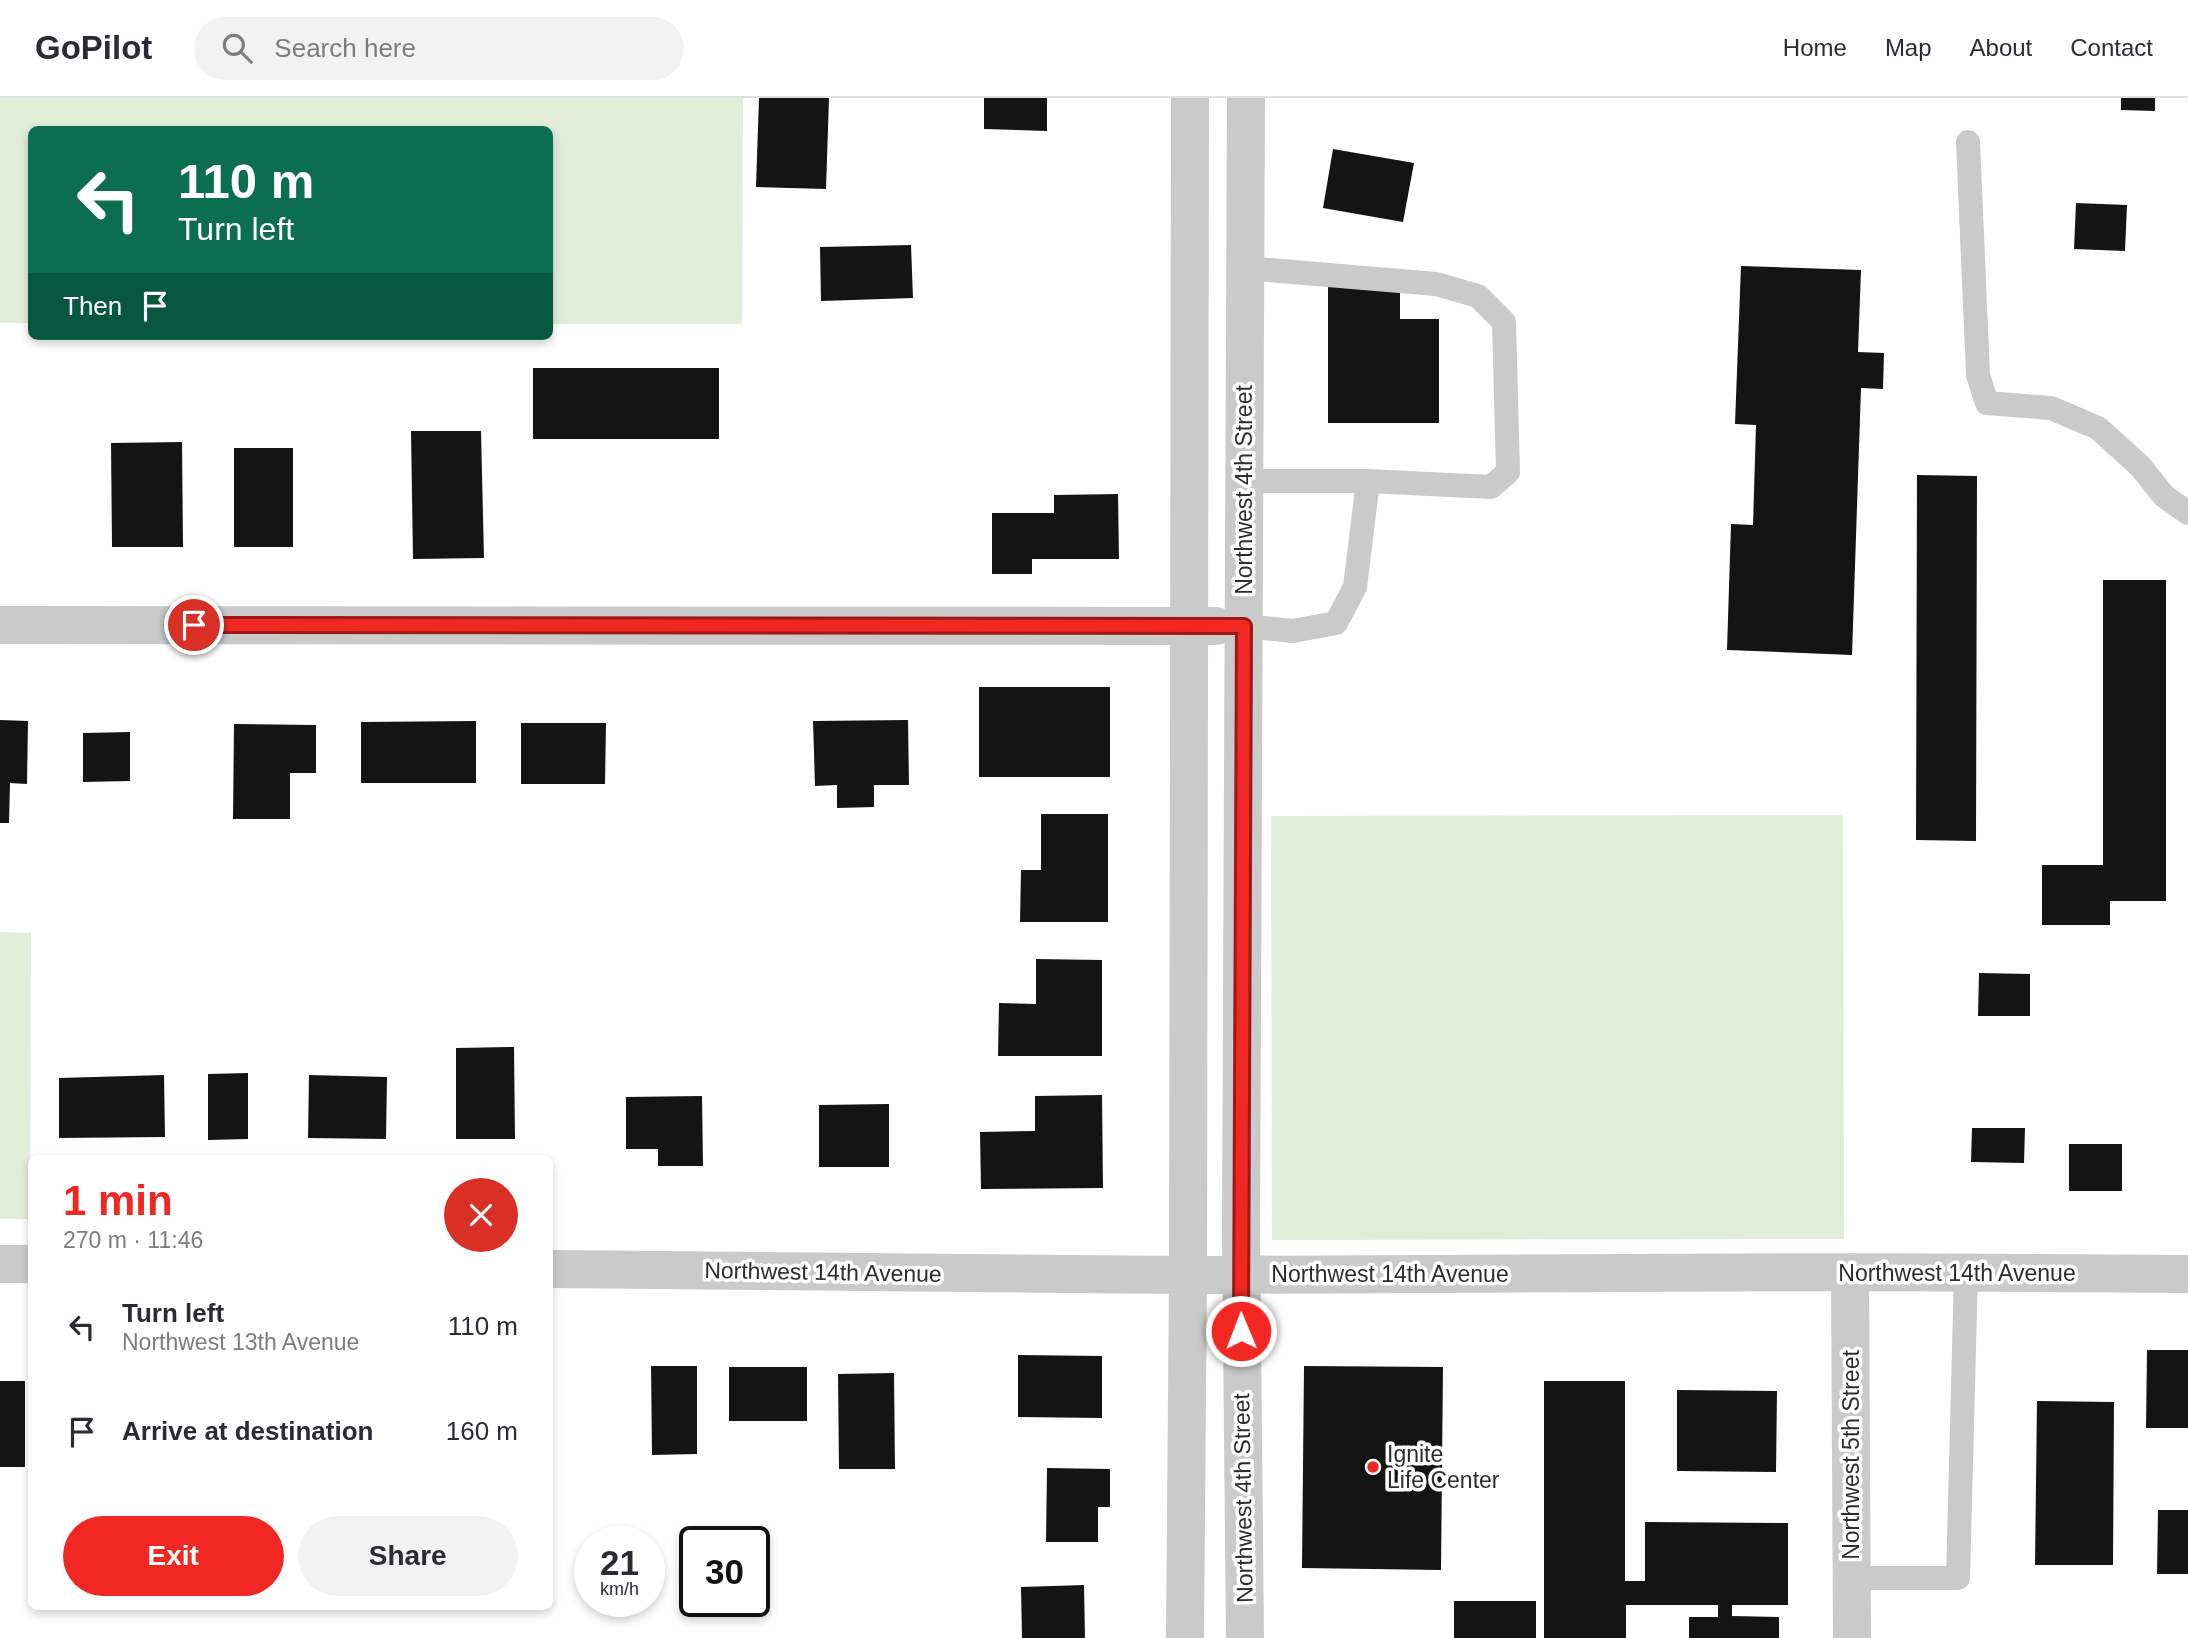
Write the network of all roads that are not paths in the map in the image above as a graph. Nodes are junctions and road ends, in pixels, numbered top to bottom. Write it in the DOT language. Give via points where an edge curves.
graph roads {
  1 [pos="1191,98"];
  2 [pos="1246,98"];
  3 [pos="1968,142"];
  4 [pos="1245,268"];
  5 [pos="1244,481"];
  6 [pos="1368,481"];
  7 [pos="2188,513"];
  8 [pos="0,625"];
  9 [pos="1190,626"];
  10 [pos="1244,626"];
  11 [pos="0,1264"];
  12 [pos="28,1265"];
  13 [pos="553,1269"];
  14 [pos="1850,1272"];
  15 [pos="1966,1273"];
  16 [pos="2188,1274"];
  17 [pos="1241,1275"];
  18 [pos="1188,1276"];
  19 [pos="1852,1578"];
  20 [pos="1185,1638"];
  21 [pos="1245,1638"];
  22 [pos="1852,1638"];
  1 -- 9 [label="street"];
  2 -- 4 [label="street, Northwest 4th Street"];
  3 -- 7 [label="lane" via="1978,375 1987,403 2051,408 2098,428 2140,466 2164,496"];
  4 -- 5 [label="street, Northwest 4th Street"];
  4 -- 6 [label="lane" via="1436,284 1478,296 1504,322 1508,472 1491,487"];
  5 -- 6 [label="lane"];
  5 -- 10 [label="street, Northwest 4th Street"];
  6 -- 10 [label="lane" via="1355,587 1336,623 1293,631"];
  8 -- 9 [label="street"];
  9 -- 10 [label="street"];
  9 -- 18 [label="street"];
  10 -- 17 [label="street, Northwest 4th Street"];
  11 -- 12 [label="street"];
  13 -- 18 [label="street, Northwest 14th Avenue"];
  14 -- 15 [label="street, Northwest 14th Avenue"];
  14 -- 17 [label="street, Northwest 14th Avenue"];
  14 -- 19 [label="street, Northwest 5th Street"];
  15 -- 16 [label="street, Northwest 14th Avenue"];
  15 -- 19 [label="lane" via="1958,1578"];
  17 -- 18 [label="street, Northwest 14th Avenue"];
  17 -- 21 [label="street, Northwest 4th Street"];
  18 -- 20 [label="street"];
  19 -- 22 [label="street, Northwest 5th Street"];
}
